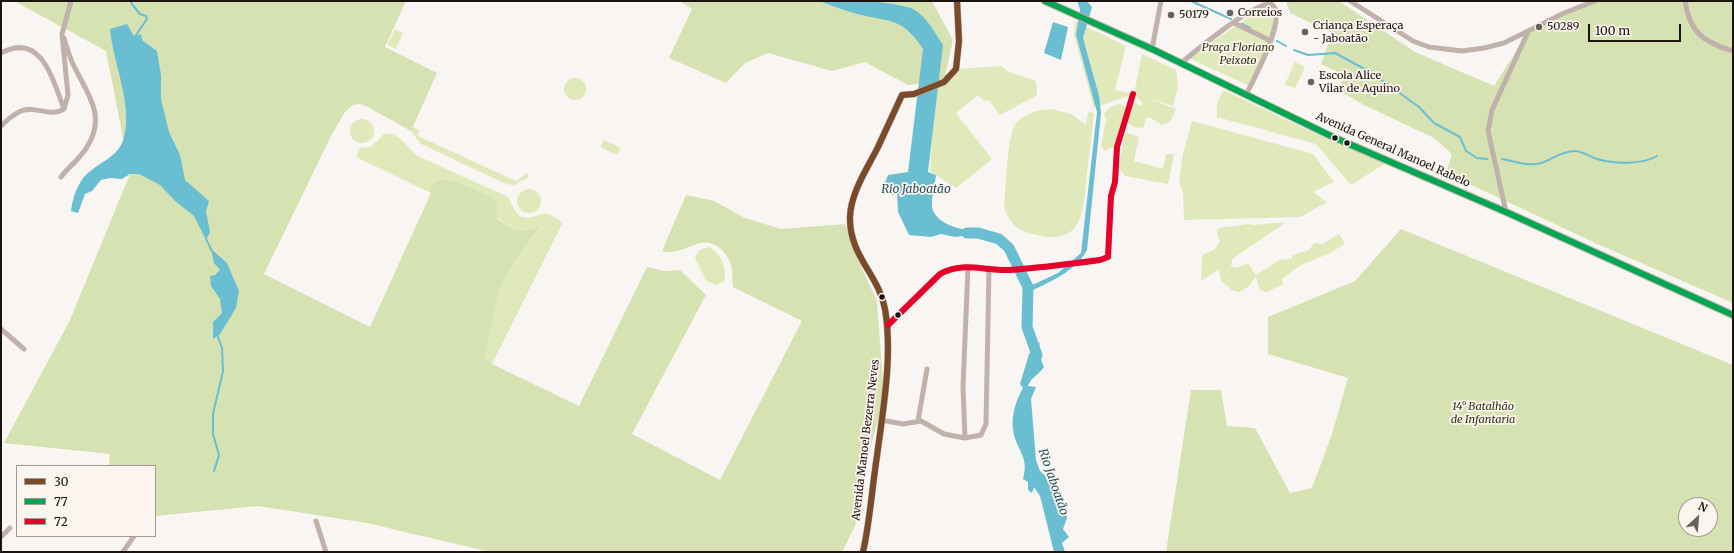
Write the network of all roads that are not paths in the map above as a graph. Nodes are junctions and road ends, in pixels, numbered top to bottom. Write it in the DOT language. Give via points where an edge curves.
graph roads {
  1 [pos="71,1"];
  2 [pos="957,1"];
  3 [pos="1045,1"];
  4 [pos="1161,1"];
  5 [pos="1350,1"];
  6 [pos="1595,1"];
  7 [pos="1685,1"];
  8 [pos="1234,22"];
  9 [pos="1528,32"];
  10 [pos="62,34"];
  11 [pos="1271,41"];
  12 [pos="1152,49"];
  13 [pos="1733,51"];
  14 [pos="1,53"];
  15 [pos="1180,64"];
  16 [pos="1133,94"];
  17 [pos="1246,95"];
  18 [pos="64,109"];
  19 [pos="1,126"];
  20 [pos="61,177"];
  21 [pos="1506,212"];
  22 [pos="968,267"];
  23 [pos="989,268"];
  24 [pos="1733,315"];
  25 [pos="888,326"];
  26 [pos="1,329"];
  27 [pos="24,349"];
  28 [pos="927,369"];
  29 [pos="881,420"];
  30 [pos="918,421"];
  31 [pos="966,438"];
  32 [pos="316,521"];
  33 [pos="10,528"];
  34 [pos="1,537"];
  35 [pos="133,537"];
  36 [pos="123,552"];
  37 [pos="326,552"];
  38 [pos="862,552"];
  1 -- 10 [label="street"];
  2 -- 25 [label="street, Avenida Manoel Bezerra Neves" via="959,42 956,69 940,84 914,94 902,95 853,200 850,216 854,243 879,292"];
  3 -- 12 [label="main road, Avenida General Manoel Rabelo"];
  4 -- 12 [label="street"];
  5 -- 9 [label="street" via="1413,41 1445,50 1484,48 1504,43"];
  6 -- 9 [label="street" via="1564,13"];
  7 -- 13 [label="street" via="1690,22 1696,32 1708,42"];
  8 -- 11 [label="street"];
  8 -- 11 [label="street" via="1264,4 1274,5 1277,19"];
  8 -- 15 [label="street"];
  9 -- 21 [label="street" via="1492,110 1488,131"];
  10 -- 18 [label="street" via="68,95"];
  10 -- 20 [label="street" via="72,62 89,91 96,115 88,145"];
  11 -- 17 [label="street"];
  12 -- 15 [label="main road, Avenida General Manoel Rabelo"];
  14 -- 18 [label="street" via="16,48 35,53 42,58 49,68"];
  15 -- 17 [label="main road, Avenida General Manoel Rabelo"];
  16 -- 23 [label="street" via="1117,147 1108,257 1007,270"];
  17 -- 21 [label="main road, Avenida General Manoel Rabelo" via="1333,137"];
  18 -- 19 [label="street" via="54,113 32,109 22,111"];
  21 -- 24 [label="main road, Avenida General Manoel Rabelo"];
  22 -- 23 [label="street"];
  22 -- 25 [label="street" via="952,268 940,274"];
  22 -- 31 [label="street" via="963,387"];
  23 -- 31 [label="street" via="986,424 981,434"];
  25 -- 29 [label="street, Avenida Manoel Bezerra Neves"];
  26 -- 27 [label="street"];
  28 -- 30 [label="street"];
  29 -- 30 [label="street" via="903,424"];
  29 -- 38 [label="street, Avenida Manoel Bezerra Neves"];
  30 -- 31 [label="street" via="944,434"];
  32 -- 37 [label="street"];
  33 -- 34 [label="street"];
  35 -- 36 [label="street"];
}
